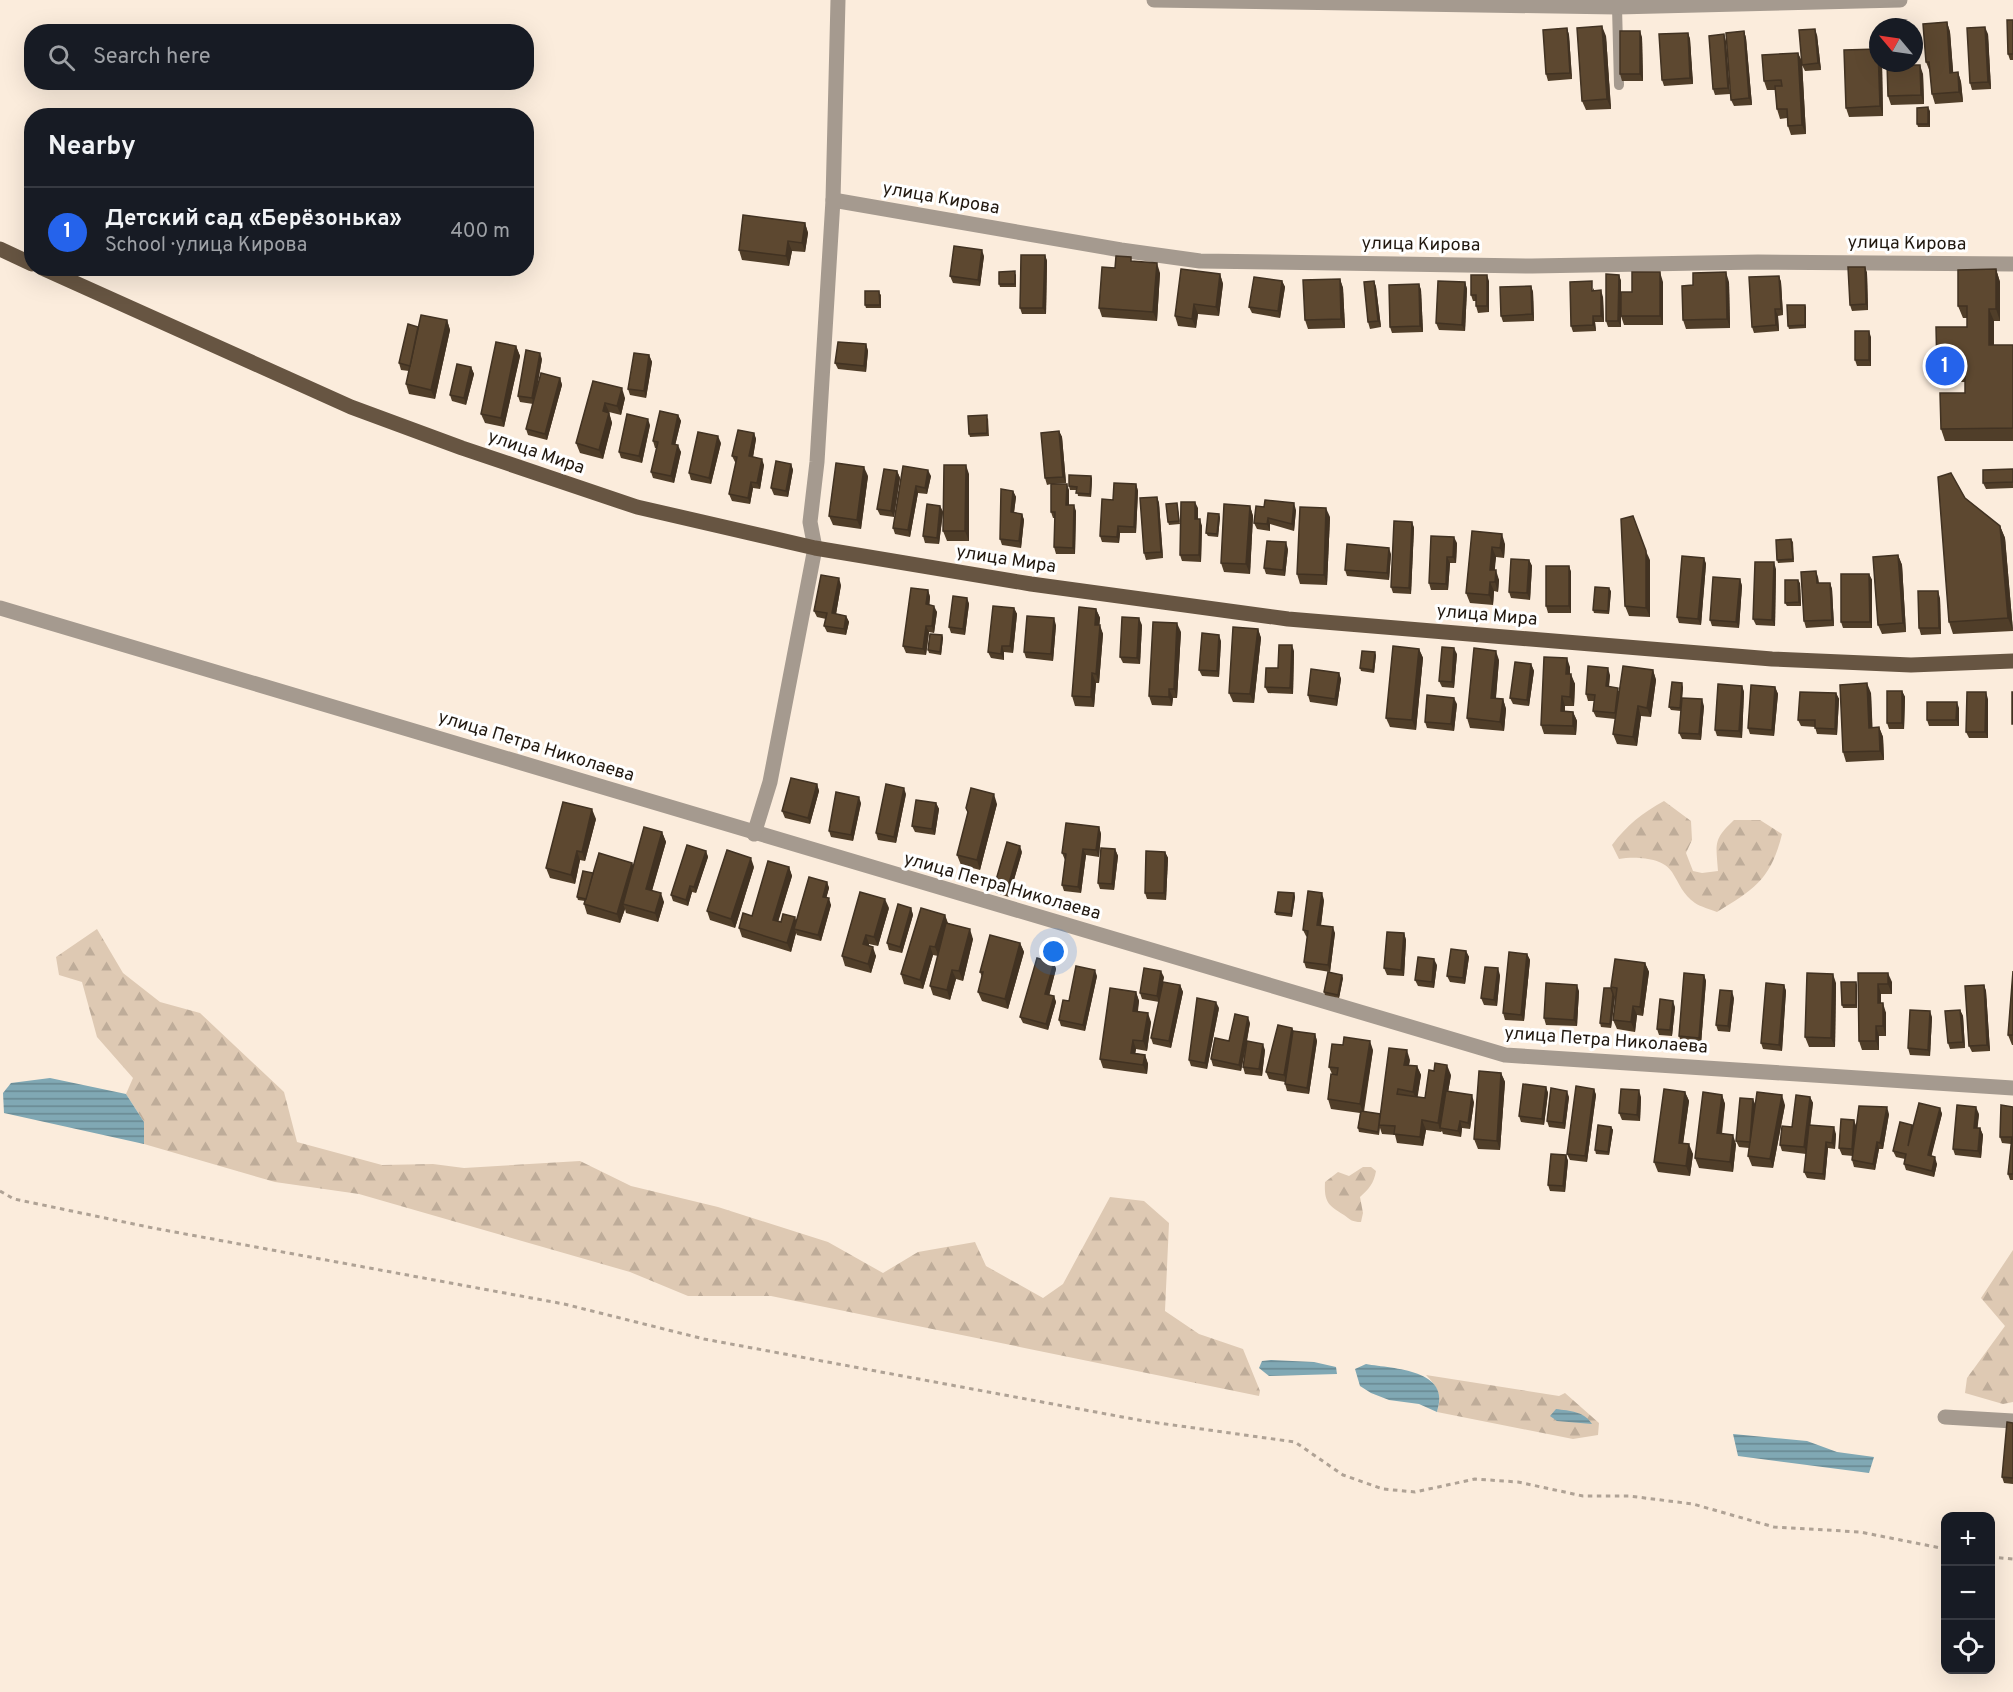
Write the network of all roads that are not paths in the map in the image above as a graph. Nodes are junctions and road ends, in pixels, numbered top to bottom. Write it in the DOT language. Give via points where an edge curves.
graph roads {
  1 [pos="838,0"];
  2 [pos="1154,0"];
  3 [pos="1900,0"];
  4 [pos="1617,7"];
  5 [pos="1619,85"];
  6 [pos="833,200"];
  7 [pos="0,249"];
  8 [pos="24,260"];
  9 [pos="2013,264"];
  10 [pos="60,276"];
  11 [pos="815,548"];
  12 [pos="0,608"];
  13 [pos="2013,661"];
  14 [pos="754,834"];
  15 [pos="2013,1088"];
  16 [pos="1945,1417"];
  17 [pos="2013,1421"];
  1 -- 6 [label="street"];
  2 -- 4 [label="street"];
  3 -- 4 [label="street"];
  4 -- 5 [label="lane"];
  6 -- 9 [label="street, улица Кирова" via="1200,261 1532,266 1758,262"];
  6 -- 11 [label="street" via="810,522"];
  7 -- 8 [label="main road"];
  10 -- 11 [label="main road, улица Мира" via="351,407 462,448 637,507"];
  11 -- 13 [label="main road, улица Мира" via="1031,584 1288,619 1772,658 1911,665"];
  11 -- 14 [label="street" via="770,782"];
  12 -- 14 [label="street, улица Петра Николаева"];
  14 -- 15 [label="street, улица Петра Николаева" via="1505,1055"];
  16 -- 17 [label="street"];
}
